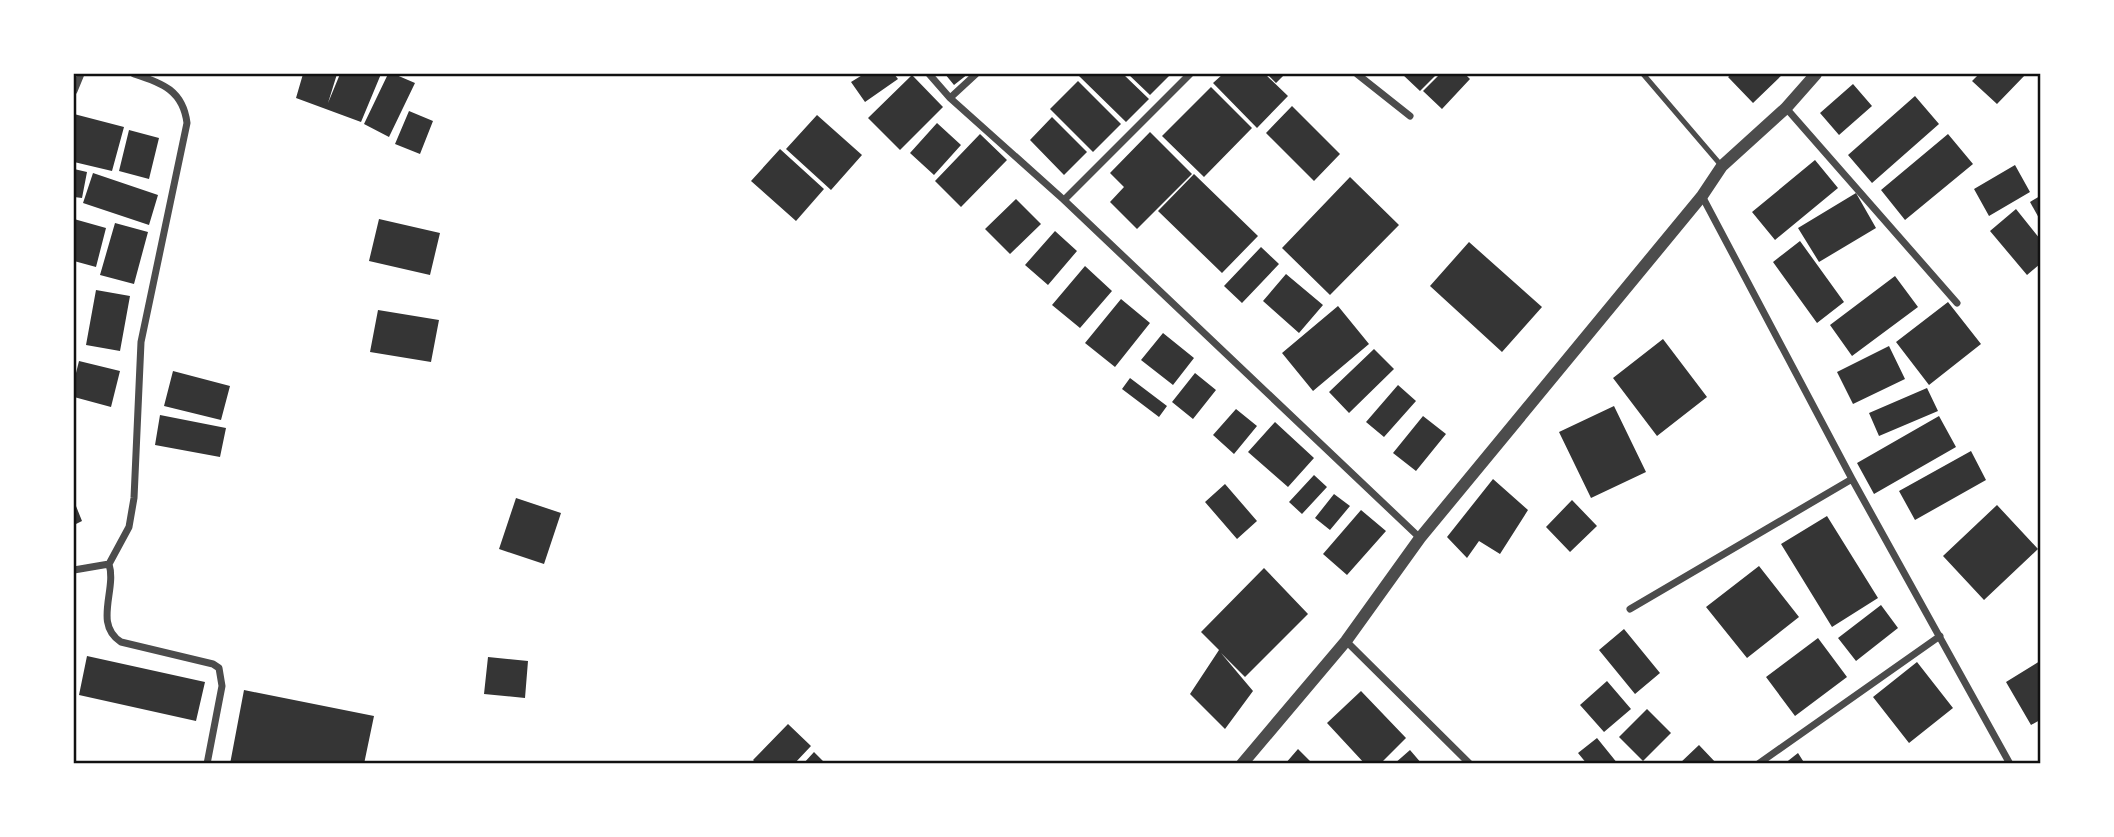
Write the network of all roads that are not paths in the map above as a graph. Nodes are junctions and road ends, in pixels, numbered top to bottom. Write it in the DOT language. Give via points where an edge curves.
graph roads {
  1 [pos="81,74"];
  2 [pos="134,74"];
  3 [pos="929,74"];
  4 [pos="975,74"];
  5 [pos="1189,74"];
  6 [pos="1357,74"];
  7 [pos="1643,74"];
  8 [pos="1816,74"];
  9 [pos="74,91"];
  10 [pos="950,98"];
  11 [pos="1786,108"];
  12 [pos="1410,116"];
  13 [pos="1722,166"];
  14 [pos="1702,195"];
  15 [pos="1064,200"];
  16 [pos="1957,303"];
  17 [pos="1852,479"];
  18 [pos="1420,538"];
  19 [pos="109,564"];
  20 [pos="74,570"];
  21 [pos="1630,609"];
  22 [pos="1940,636"];
  23 [pos="1346,641"];
  24 [pos="207,764"];
  25 [pos="1242,764"];
  26 [pos="1470,764"];
  27 [pos="1758,764"];
  28 [pos="2010,764"];
  1 -- 9 [label="street"];
  2 -- 19 [label="street" via="179,97 187,124 141,342 129,527"];
  3 -- 10 [label="street"];
  4 -- 10 [label="street"];
  5 -- 15 [label="street"];
  6 -- 12 [label="street"];
  7 -- 13 [label="lane"];
  8 -- 11 [label="street"];
  10 -- 15 [label="street"];
  11 -- 13 [label="street"];
  11 -- 16 [label="street"];
  13 -- 14 [label="street"];
  14 -- 17 [label="street"];
  14 -- 18 [label="street"];
  15 -- 18 [label="street"];
  17 -- 21 [label="street"];
  17 -- 22 [label="street"];
  18 -- 23 [label="street"];
  19 -- 20 [label="street"];
  19 -- 24 [label="street" via="106,622 113,637 219,668 222,686"];
  22 -- 27 [label="street"];
  22 -- 28 [label="street"];
  23 -- 25 [label="street"];
  23 -- 26 [label="street"];
}
